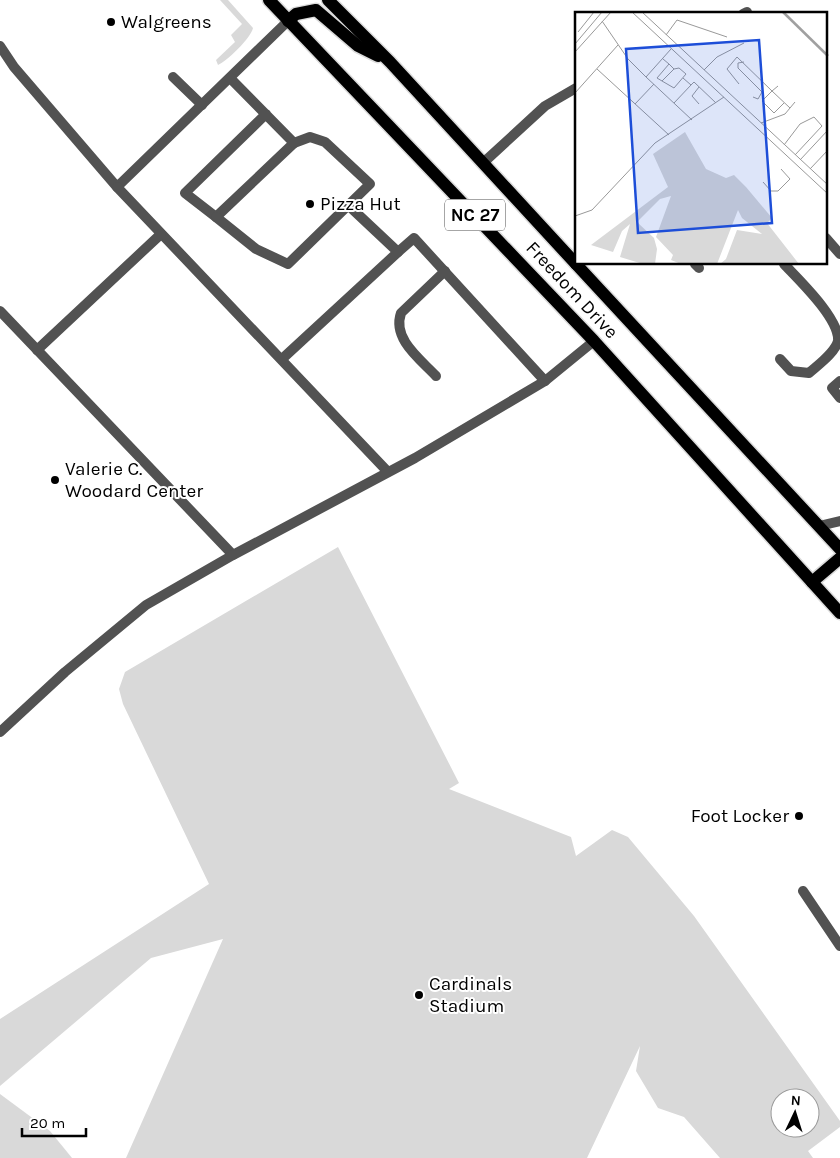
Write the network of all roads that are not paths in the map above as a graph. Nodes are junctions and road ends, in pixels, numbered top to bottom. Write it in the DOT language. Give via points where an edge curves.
graph roads {
  1 [pos="269,0"];
  2 [pos="328,0"];
  3 [pos="288,21"];
  4 [pos="0,46"];
  5 [pos="390,62"];
  6 [pos="173,77"];
  7 [pos="230,78"];
  8 [pos="575,89"];
  9 [pos="202,105"];
  10 [pos="266,114"];
  11 [pos="294,143"];
  12 [pos="483,163"];
  13 [pos="117,187"];
  14 [pos="348,205"];
  15 [pos="216,217"];
  16 [pos="161,234"];
  17 [pos="828,240"];
  18 [pos="398,252"];
  19 [pos="840,254"];
  20 [pos="575,263"];
  21 [pos="577,265"];
  22 [pos="785,265"];
  23 [pos="445,271"];
  24 [pos="0,311"];
  25 [pos="594,341"];
  26 [pos="37,350"];
  27 [pos="282,359"];
  28 [pos="780,359"];
  29 [pos="436,376"];
  30 [pos="545,381"];
  31 [pos="840,381"];
  32 [pos="840,398"];
  33 [pos="388,472"];
  34 [pos="840,521"];
  35 [pos="819,526"];
  36 [pos="840,549"];
  37 [pos="232,555"];
  38 [pos="840,558"];
  39 [pos="812,582"];
  40 [pos="840,613"];
  41 [pos="0,732"];
  42 [pos="802,892"];
  43 [pos="840,946"];
  1 -- 3 [label="main road, Freedom Drive / NC 27"];
  2 -- 5 [label="main road, Freedom Drive / NC 27"];
  3 -- 5 [label="main road" via="296,14 316,10 358,46"];
  3 -- 7 [label="lane"];
  3 -- 25 [label="main road, Freedom Drive / NC 27"];
  4 -- 13 [label="lane" via="14,67"];
  5 -- 12 [label="main road, Freedom Drive / NC 27"];
  6 -- 9 [label="lane"];
  7 -- 9 [label="lane"];
  7 -- 10 [label="lane"];
  8 -- 12 [label="lane" via="545,106"];
  9 -- 13 [label="lane"];
  10 -- 11 [label="lane"];
  10 -- 15 [label="lane" via="185,193"];
  11 -- 14 [label="lane" via="310,137 326,142 370,184"];
  11 -- 15 [label="lane"];
  12 -- 20 [label="main road, Freedom Drive / NC 27"];
  13 -- 16 [label="lane"];
  14 -- 15 [label="lane" via="288,264 256,249"];
  14 -- 18 [label="lane"];
  16 -- 26 [label="lane"];
  16 -- 27 [label="lane"];
  17 -- 19 [label="lane"];
  18 -- 23 [label="lane" via="414,238"];
  18 -- 27 [label="lane"];
  21 -- 35 [label="main road, Freedom Drive / NC 27"];
  22 -- 28 [label="lane" via="831,315 838,327 838,342 809,373 791,371"];
  23 -- 29 [label="lane" via="401,313 398,321 402,338"];
  23 -- 30 [label="lane"];
  24 -- 26 [label="lane"];
  25 -- 30 [label="lane"];
  25 -- 39 [label="main road, Freedom Drive / NC 27"];
  26 -- 37 [label="lane"];
  27 -- 33 [label="lane"];
  30 -- 33 [label="lane"];
  31 -- 32 [label="lane" via="832,388"];
  33 -- 37 [label="lane"];
  34 -- 35 [label="lane"];
  35 -- 36 [label="main road, Freedom Drive / NC 27"];
  37 -- 41 [label="lane" via="146,605 65,672"];
  38 -- 39 [label="main road"];
  39 -- 40 [label="main road, Freedom Drive / NC 27"];
  42 -- 43 [label="lane"];
}
